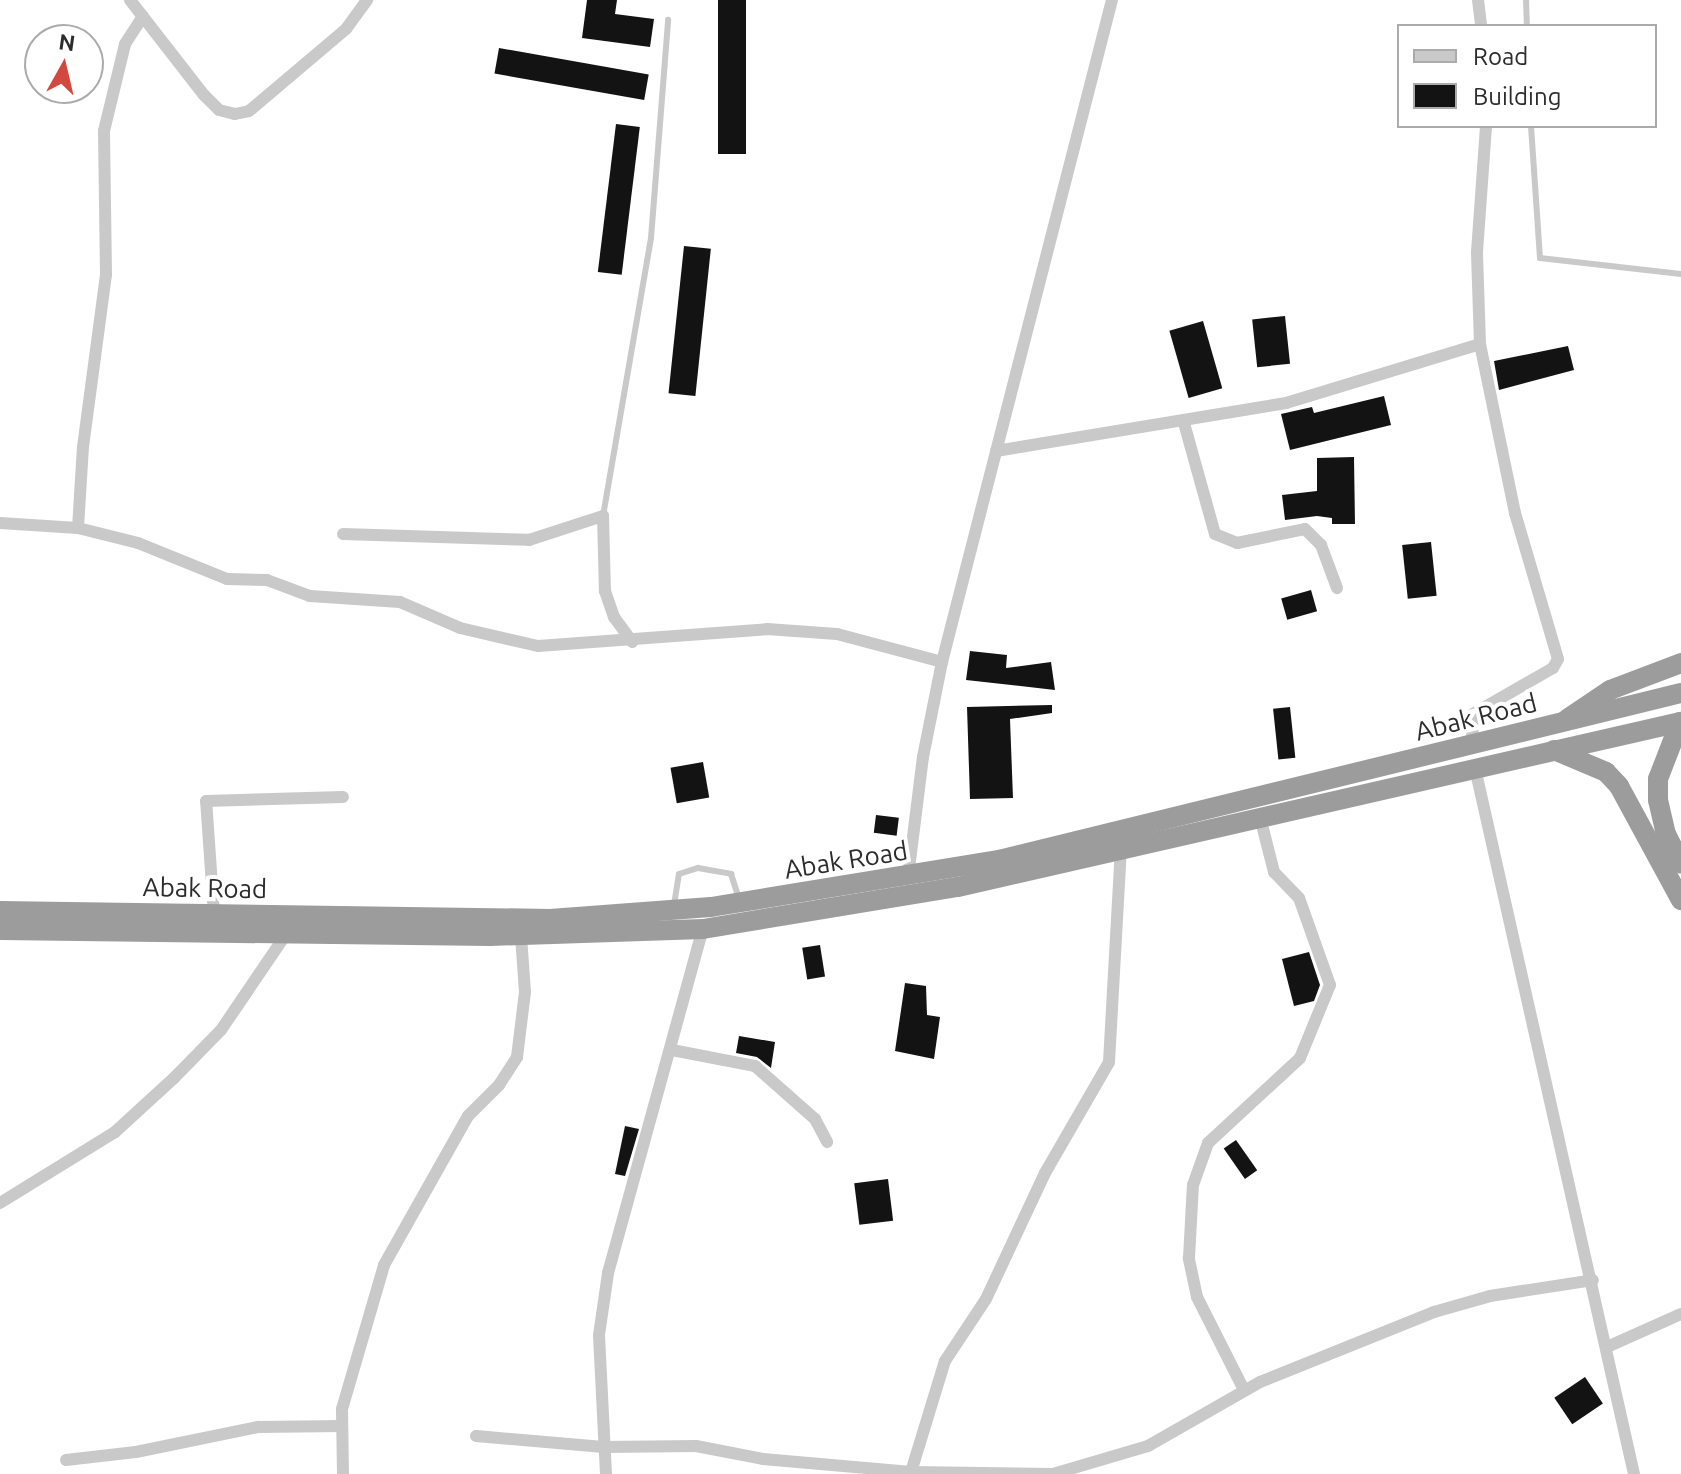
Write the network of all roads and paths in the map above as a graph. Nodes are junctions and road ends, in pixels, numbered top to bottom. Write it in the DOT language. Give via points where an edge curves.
graph roads {
  1 [pos="130,0"];
  2 [pos="367,0"];
  3 [pos="1112,0"];
  4 [pos="1478,0"];
  5 [pos="1526,0"];
  6 [pos="143,16"];
  7 [pos="668,20"];
  8 [pos="1481,24"];
  9 [pos="1527,24"];
  10 [pos="1486,128"];
  11 [pos="1531,128"];
  12 [pos="1681,274"];
  13 [pos="1480,344"];
  14 [pos="1184,423"];
  15 [pos="996,451"];
  16 [pos="603,516"];
  17 [pos="0,523"];
  18 [pos="78,528"];
  19 [pos="343,534"];
  20 [pos="1337,588"];
  21 [pos="632,642"];
  22 [pos="942,662"];
  23 [pos="1681,663"];
  24 [pos="1681,693"];
  25 [pos="1564,722"];
  26 [pos="1681,722"];
  27 [pos="1472,744"];
  28 [pos="1554,750"];
  29 [pos="1475,768"];
  30 [pos="343,797"];
  31 [pos="1260,817"];
  32 [pos="1121,849"];
  33 [pos="1681,863"];
  34 [pos="908,877"];
  35 [pos="1681,900"];
  36 [pos="740,903"];
  37 [pos="673,910"];
  38 [pos="0,911"];
  39 [pos="214,922"];
  40 [pos="703,929"];
  41 [pos="0,930"];
  42 [pos="287,933"];
  43 [pos="521,936"];
  44 [pos="672,1050"];
  45 [pos="827,1142"];
  46 [pos="0,1203"];
  47 [pos="1593,1280"];
  48 [pos="1681,1314"];
  49 [pos="1607,1347"];
  50 [pos="1244,1390"];
  51 [pos="342,1426"];
  52 [pos="476,1436"];
  53 [pos="604,1447"];
  54 [pos="66,1460"];
  55 [pos="911,1472"];
  56 [pos="343,1474"];
  57 [pos="606,1474"];
  58 [pos="1053,1474"];
  59 [pos="1634,1474"];
  1 -- 6 [label="street"];
  2 -- 6 [label="street" via="346,29 249,111 235,114 219,110 204,95"];
  3 -- 15 [label="street"];
  4 -- 8 [label="street"];
  5 -- 9 [label="lane"];
  6 -- 18 [label="street" via="125,44 104,131 106,275"];
  7 -- 16 [label="lane" via="651,238"];
  10 -- 13 [label="street" via="1477,252"];
  11 -- 12 [label="lane" via="1540,258"];
  13 -- 14 [label="street" via="1286,403"];
  13 -- 27 [label="street" via="1515,513 1558,659 1553,668 1473,714"];
  14 -- 15 [label="street"];
  14 -- 20 [label="street" via="1215,534 1237,543 1305,529 1321,545"];
  15 -- 22 [label="street"];
  16 -- 19 [label="street" via="529,540"];
  16 -- 21 [label="street" via="605,591 614,617"];
  17 -- 18 [label="street"];
  18 -- 21 [label="street" via="138,543 227,579 267,580 310,596 400,602 502,641 538,646"];
  21 -- 22 [label="street" via="685,632 767,629 837,634"];
  22 -- 34 [label="street"];
  23 -- 25 [label="highway" via="1610,690"];
  24 -- 25 [label="highway, Abak Road"];
  25 -- 27 [label="highway, Abak Road"];
  26 -- 28 [label="highway, Abak Road"];
  26 -- 33 [label="highway" via="1658,779 1658,800 1666,834"];
  27 -- 34 [label="highway, Abak Road" via="999,860"];
  28 -- 29 [label="highway, Abak Road"];
  28 -- 35 [label="highway" via="1606,772 1619,786"];
  29 -- 31 [label="highway, Abak Road"];
  29 -- 47 [label="street"];
  30 -- 39 [label="street" via="206,801"];
  31 -- 32 [label="highway, Abak Road"];
  31 -- 50 [label="street" via="1274,872 1299,898 1330,985 1300,1058 1222,1127 1195,1175 1189,1258 1197,1297"];
  32 -- 40 [label="highway, Abak Road" via="958,887"];
  32 -- 55 [label="street" via="1109,1062 1045,1173 986,1299 945,1361"];
  34 -- 36 [label="highway, Abak Road"];
  36 -- 37 [label="highway, Abak Road"];
  36 -- 37 [label="lane" via="731,874 698,868 679,874"];
  37 -- 39 [label="highway, Abak Road" via="536,919"];
  38 -- 39 [label="highway, Abak Road"];
  39 -- 41 [label="highway, Abak Road"];
  39 -- 42 [label="highway, Abak Road"];
  40 -- 43 [label="highway, Abak Road"];
  40 -- 44 [label="street"];
  42 -- 43 [label="highway, Abak Road"];
  42 -- 46 [label="street" via="221,1030 174,1078 115,1132"];
  43 -- 51 [label="street" via="525,992 517,1057 499,1085 468,1116 402,1225 368,1306"];
  44 -- 45 [label="street" via="755,1066 815,1119"];
  44 -- 53 [label="street" via="608,1273 599,1335"];
  47 -- 49 [label="street"];
  47 -- 50 [label="street" via="1490,1296 1434,1312"];
  48 -- 49 [label="street"];
  49 -- 59 [label="street"];
  50 -- 58 [label="street" via="1148,1446"];
  51 -- 54 [label="street" via="258,1427"];
  51 -- 56 [label="street"];
  52 -- 53 [label="street"];
  53 -- 55 [label="street" via="696,1446 763,1459"];
  53 -- 57 [label="street"];
  55 -- 58 [label="street"];
}
